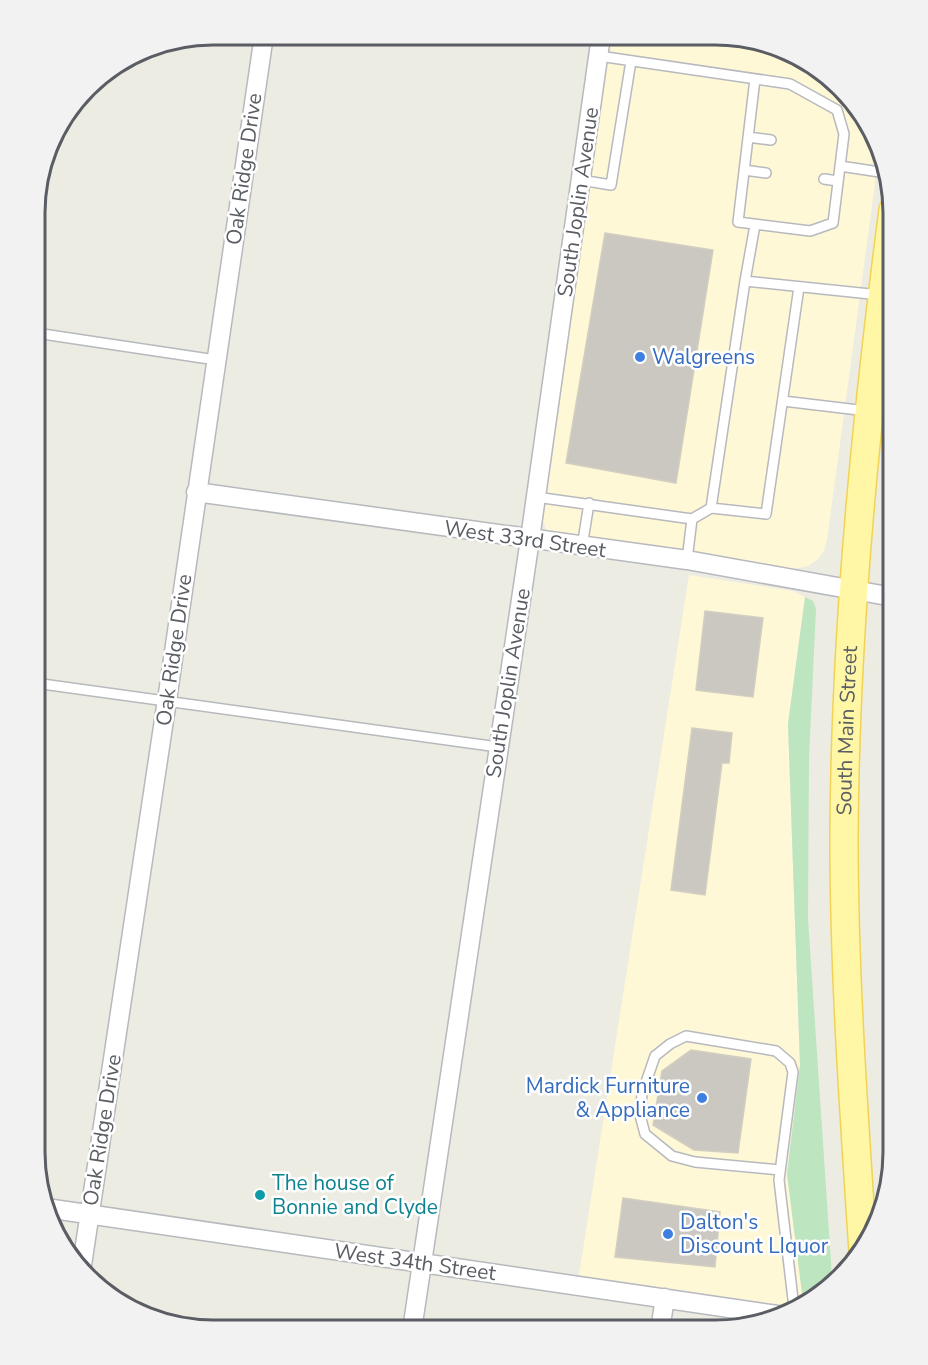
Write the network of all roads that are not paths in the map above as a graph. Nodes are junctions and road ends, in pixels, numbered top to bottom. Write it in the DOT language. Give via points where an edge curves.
graph roads {
  1 [pos="263,45"];
  2 [pos="600,45"];
  3 [pos="598,56"];
  4 [pos="631,61"];
  5 [pos="755,79"];
  6 [pos="748,137"];
  7 [pos="771,140"];
  8 [pos="831,146"];
  9 [pos="843,147"];
  10 [pos="840,166"];
  11 [pos="744,170"];
  12 [pos="878,172"];
  13 [pos="766,173"];
  14 [pos="824,179"];
  15 [pos="581,180"];
  16 [pos="838,181"];
  17 [pos="755,225"];
  18 [pos="745,281"];
  19 [pos="799,287"];
  20 [pos="883,287"];
  21 [pos="882,295"];
  22 [pos="45,334"];
  23 [pos="216,360"];
  24 [pos="783,401"];
  25 [pos="870,411"];
  26 [pos="196,492"];
  27 [pos="536,497"];
  28 [pos="589,503"];
  29 [pos="711,508"];
  30 [pos="692,519"];
  31 [pos="530,540"];
  32 [pos="582,546"];
  33 [pos="687,560"];
  34 [pos="853,588"];
  35 [pos="883,595"];
  36 [pos="45,684"];
  37 [pos="167,700"];
  38 [pos="498,747"];
  39 [pos="780,1170"];
  40 [pos="55,1209"];
  41 [pos="89,1214"];
  42 [pos="862,1234"];
  43 [pos="83,1258"];
  44 [pos="421,1263"];
  45 [pos="665,1298"];
  46 [pos="793,1301"];
  47 [pos="763,1313"];
  48 [pos="413,1320"];
  49 [pos="662,1320"];
  1 -- 23 [label="street, Oak Ridge Drive"];
  2 -- 3 [label="street, South Joplin Avenue"];
  3 -- 4 [label="lane"];
  3 -- 15 [label="street, South Joplin Avenue"];
  4 -- 5 [label="lane"];
  4 -- 15 [label="lane" via="611,185"];
  5 -- 6 [label="lane"];
  5 -- 9 [label="lane" via="790,84 837,110 844,134"];
  6 -- 7 [label="lane"];
  6 -- 11 [label="lane"];
  8 -- 9 [label="lane"];
  9 -- 10 [label="lane"];
  10 -- 12 [label="lane"];
  10 -- 16 [label="lane"];
  11 -- 13 [label="lane"];
  11 -- 17 [label="lane" via="738,222"];
  14 -- 16 [label="lane"];
  15 -- 27 [label="street, South Joplin Avenue"];
  16 -- 17 [label="lane" via="833,223 810,231"];
  17 -- 18 [label="lane"];
  18 -- 19 [label="lane"];
  18 -- 29 [label="lane"];
  19 -- 21 [label="lane"];
  19 -- 24 [label="lane"];
  20 -- 21 [label="main road, South Main Street"];
  21 -- 25 [label="main road, South Main Street"];
  22 -- 23 [label="lane"];
  23 -- 26 [label="street, Oak Ridge Drive"];
  24 -- 25 [label="lane"];
  24 -- 29 [label="lane" via="766,514"];
  25 -- 34 [label="main road, South Main Street"];
  26 -- 31 [label="street, West 33rd Street"];
  26 -- 37 [label="street, Oak Ridge Drive"];
  27 -- 28 [label="lane"];
  27 -- 31 [label="street, South Joplin Avenue"];
  28 -- 30 [label="lane"];
  28 -- 32 [label="lane"];
  29 -- 30 [label="lane"];
  30 -- 33 [label="lane"];
  31 -- 32 [label="street, West 33rd Street"];
  31 -- 38 [label="street, South Joplin Avenue"];
  32 -- 33 [label="street, West 33rd Street"];
  33 -- 34 [label="street, West 33rd Street"];
  34 -- 35 [label="street, West 33rd Street"];
  34 -- 42 [label="main road, South Main Street" via="844,838 850,1047"];
  36 -- 37 [label="lane"];
  37 -- 38 [label="lane"];
  37 -- 41 [label="street, Oak Ridge Drive"];
  38 -- 44 [label="street, South Joplin Avenue"];
  39 -- 39 [label="lane" via="793,1072 776,1051 686,1036 655,1056 642,1094 640,1115 645,1134 672,1156"];
  39 -- 46 [label="lane"];
  40 -- 41 [label="street, West 34th Street"];
  41 -- 43 [label="street, Oak Ridge Drive"];
  41 -- 44 [label="street, West 34th Street"];
  44 -- 45 [label="street, West 34th Street"];
  44 -- 48 [label="street, South Joplin Avenue"];
  45 -- 47 [label="street, West 34th Street"];
  45 -- 49 [label="street"];
}
